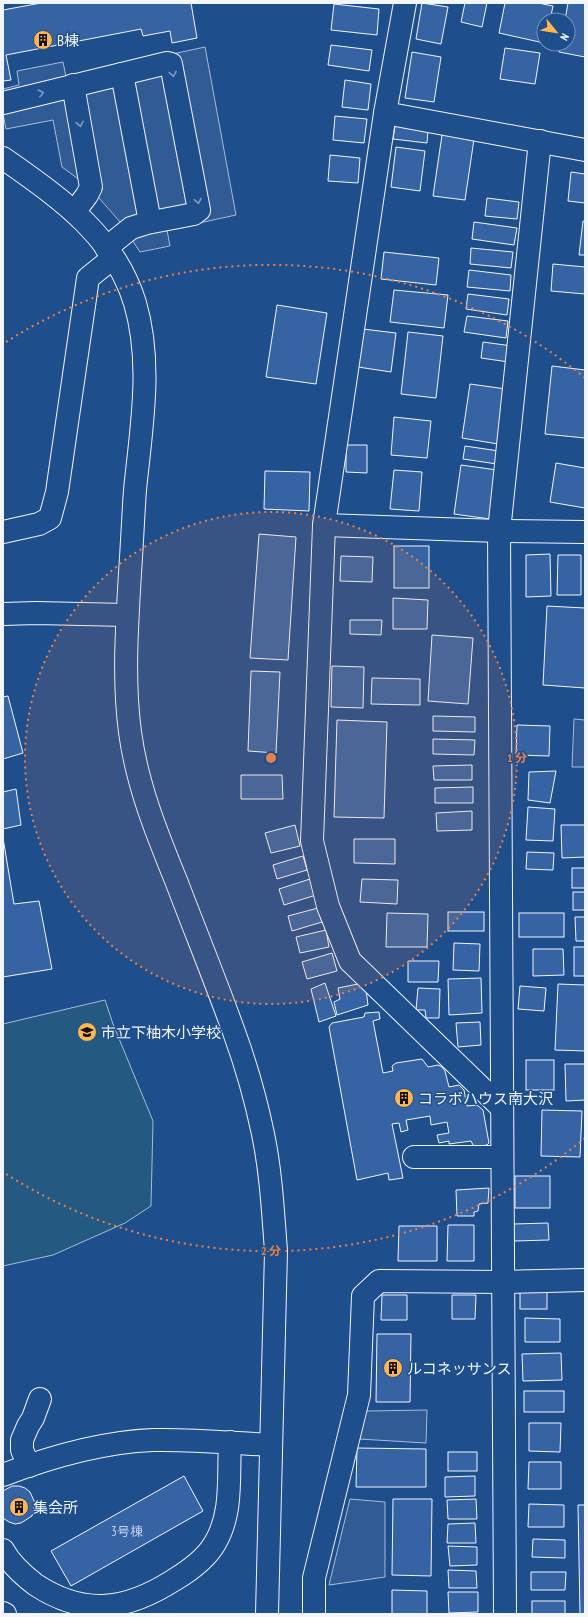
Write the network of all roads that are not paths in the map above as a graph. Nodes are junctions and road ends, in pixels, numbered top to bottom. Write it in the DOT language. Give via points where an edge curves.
graph roads {
  1 [pos="405,3"];
  2 [pos="122,74"];
  3 [pos="74,85"];
  4 [pos="3,102"];
  5 [pos="385,113"];
  6 [pos="540,141"];
  7 [pos="585,150"];
  8 [pos="3,158"];
  9 [pos="74,211"];
  10 [pos="150,222"];
  11 [pos="110,253"];
  12 [pos="324,525"];
  13 [pos="499,531"];
  14 [pos="3,532"];
  15 [pos="585,532"];
  16 [pos="3,614"];
  17 [pos="127,615"];
  18 [pos="501,1107"];
  19 [pos="414,1157"];
  20 [pos="501,1157"];
  21 [pos="585,1280"];
  22 [pos="503,1282"];
  23 [pos="40,1399"];
  24 [pos="230,1442"];
  25 [pos="271,1445"];
  26 [pos="29,1466"];
  27 [pos="3,1475"];
  28 [pos="7,1558"];
  29 [pos="267,1614"];
  30 [pos="314,1614"];
  31 [pos="505,1614"];
  1 -- 5 [label="street"];
  2 -- 3 [label="street"];
  2 -- 10 [label="street"];
  2 -- 10 [label="street, one-way" via="171,64 199,210 194,214"];
  4 -- 3 [label="street, one-way"];
  3 -- 9 [label="street, one-way" via="91,187"];
  5 -- 6 [label="street"];
  5 -- 12 [label="street"];
  6 -- 7 [label="street"];
  6 -- 13 [label="street"];
  8 -- 9 [label="street"];
  9 -- 11 [label="street" via="100,238"];
  10 -- 11 [label="street" via="131,228"];
  11 -- 14 [label="street" via="88,278 57,492 50,518 39,524"];
  11 -- 17 [label="street" via="125,277 135,303 142,333 145,366"];
  12 -- 13 [label="street"];
  12 -- 18 [label="street" via="312,841 328,906 350,961"];
  13 -- 15 [label="street"];
  13 -- 18 [label="street"];
  16 -- 17 [label="street" via="36,612"];
  17 -- 25 [label="street" via="126,690 136,770 235,1035 251,1085 263,1136 276,1251"];
  18 -- 20 [label="street"];
  19 -- 20 [label="street"];
  20 -- 22 [label="street"];
  21 -- 22 [label="street"];
  22 -- 30 [label="street" via="379,1281 363,1296 359,1395 314,1578"];
  22 -- 31 [label="street"];
  23 -- 26 [label="street" via="22,1440 22,1450"];
  24 -- 25 [label="street"];
  24 -- 26 [label="street" via="136,1441 68,1454"];
  24 -- 28 [label="street" via="226,1521 208,1553 186,1573 166,1585 137,1600 120,1605 83,1606 51,1595 32,1582"];
  25 -- 29 [label="street"];
  26 -- 27 [label="street"];
}
